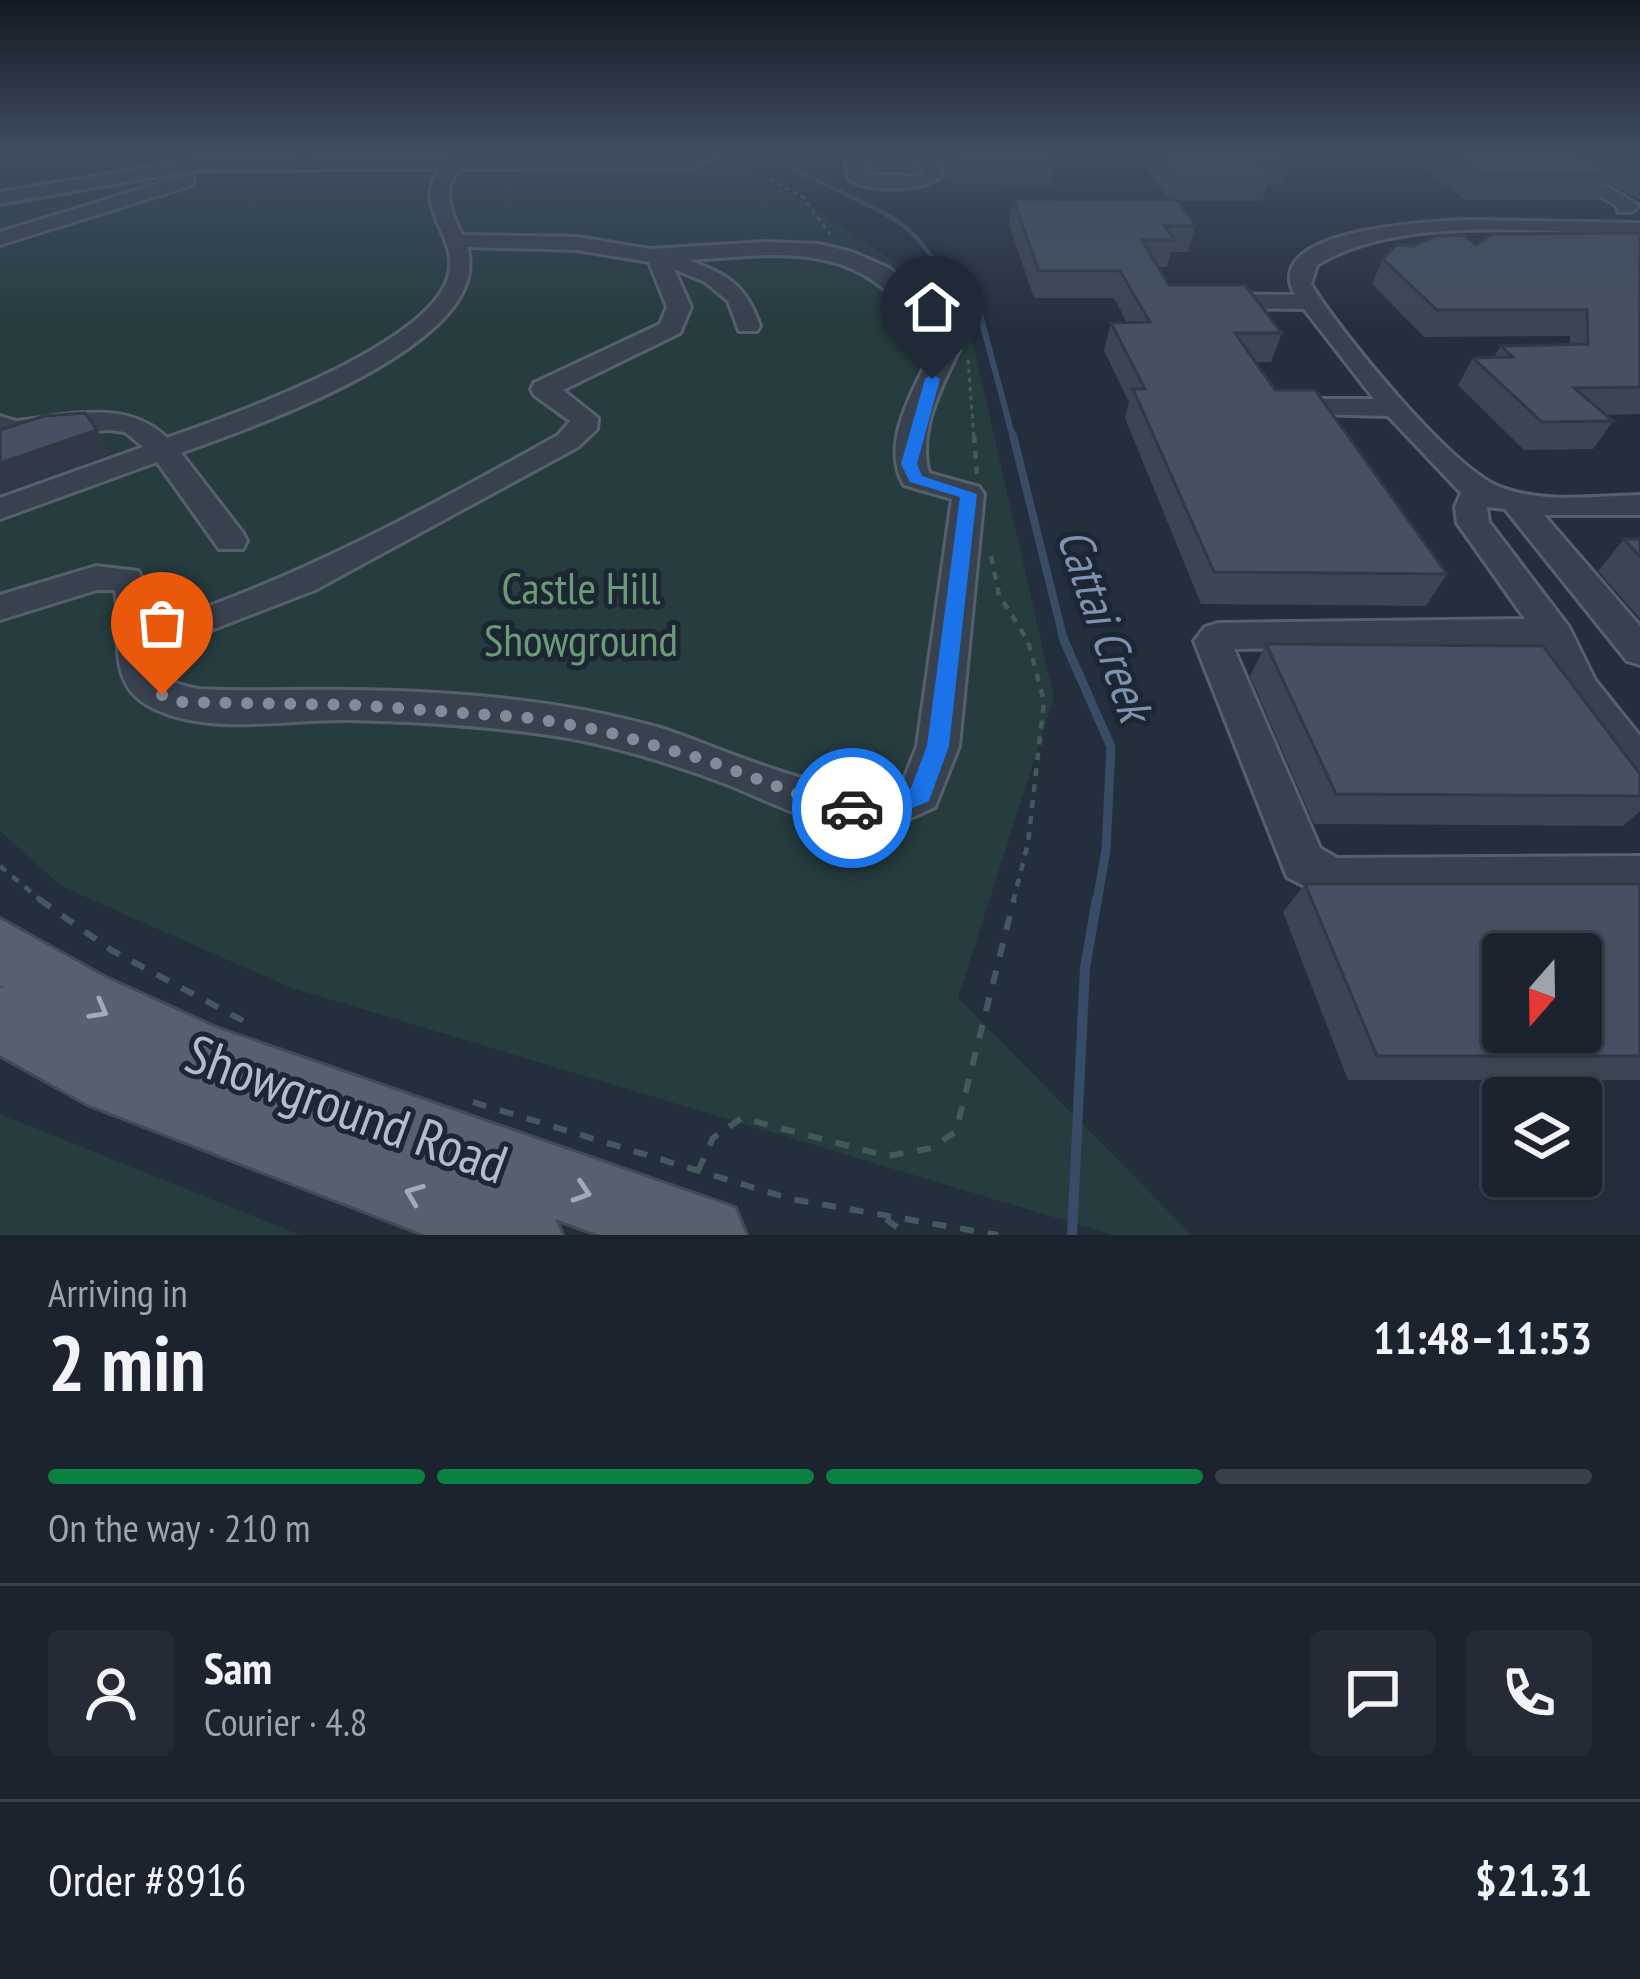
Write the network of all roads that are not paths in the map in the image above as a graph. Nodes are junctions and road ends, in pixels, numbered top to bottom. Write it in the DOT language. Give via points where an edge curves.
graph roads {
  1 [pos="95,211"];
  2 [pos="443,211"];
  3 [pos="1471,211"];
  4 [pos="1494,229"];
  5 [pos="1640,229"];
  6 [pos="0,239"];
  7 [pos="459,241"];
  8 [pos="657,254"];
  9 [pos="1211,301"];
  10 [pos="1312,302"];
  11 [pos="748,326"];
  12 [pos="1283,407"];
  13 [pos="1398,408"];
  14 [pos="0,425"];
  15 [pos="164,452"];
  16 [pos="1478,489"];
  17 [pos="1514,501"];
  18 [pos="1640,505"];
  19 [pos="0,509"];
  20 [pos="231,541"];
  21 [pos="0,608"];
  22 [pos="1553,632"];
  23 [pos="134,645"];
  24 [pos="1640,650"];
  25 [pos="1640,767"];
  26 [pos="1640,877"];
  27 [pos="0,949"];
  28 [pos="0,1019"];
  29 [pos="524,1235"];
  30 [pos="708,1235"];
  1 -- 6 [label="street"];
  2 -- 7 [label="street"];
  3 -- 4 [label="street"];
  4 -- 5 [label="street"];
  4 -- 10 [label="street" via="1406,229 1332,247 1300,270"];
  7 -- 8 [label="street"];
  7 -- 15 [label="street" via="453,290 362,366 302,399"];
  8 -- 11 [label="street" via="698,268 740,296"];
  8 -- 23 [label="street" via="679,308 671,328 544,389 584,418 578,434 354,560"];
  8 -- 23 [label="street" via="776,250 846,258 896,285 948,346 909,464 916,479 968,494 938,746 920,794 888,808 831,805 709,761 532,718 181,702 147,683"];
  9 -- 10 [label="street"];
  10 -- 13 [label="street"];
  12 -- 13 [label="street"];
  13 -- 16 [label="street" via="1449,469"];
  14 -- 15 [label="street" via="135,426"];
  15 -- 19 [label="street"];
  15 -- 20 [label="street"];
  16 -- 17 [label="street"];
  16 -- 22 [label="street" via="1473,523"];
  17 -- 18 [label="street"];
  17 -- 24 [label="street"];
  21 -- 23 [label="street" via="119,576 133,590"];
  22 -- 25 [label="street" via="1580,688"];
  22 -- 26 [label="street" via="1212,641 1303,862 1316,872 1331,879"];
  27 -- 30 [label="main road, Showground Road, one-way" via="130,1027"];
  29 -- 28 [label="main road, Showground Road, one-way" via="111,1080"];
}
